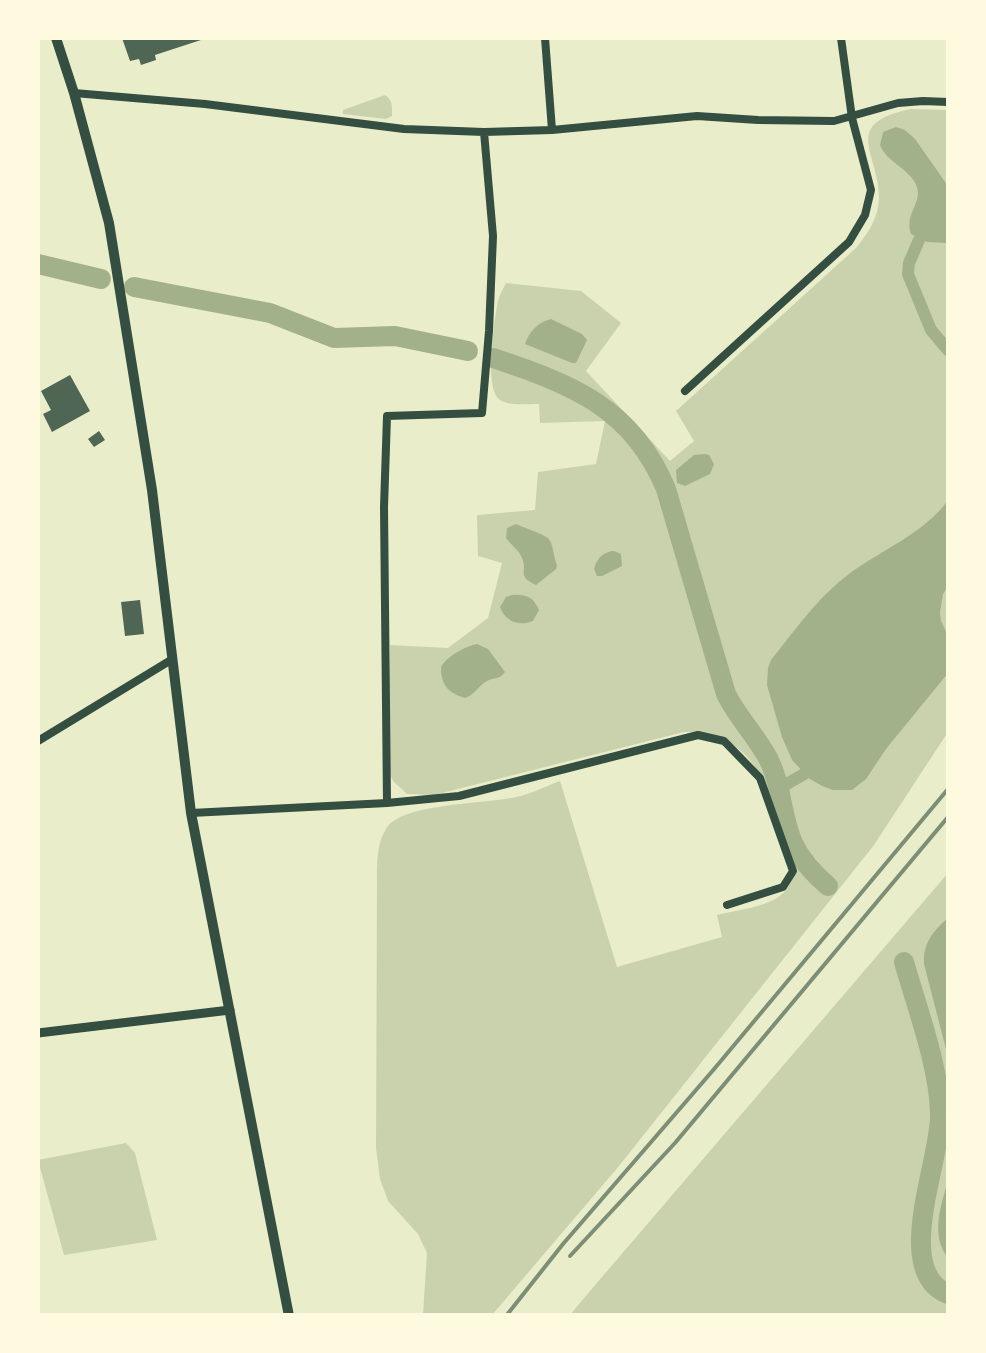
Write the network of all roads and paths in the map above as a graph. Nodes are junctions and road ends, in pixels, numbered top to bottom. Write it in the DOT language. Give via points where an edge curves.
graph roads {
  1 [pos="56,38"];
  2 [pos="545,38"];
  3 [pos="841,38"];
  4 [pos="74,93"];
  5 [pos="948,102"];
  6 [pos="852,118"];
  7 [pos="552,130"];
  8 [pos="484,132"];
  9 [pos="685,391"];
  10 [pos="171,660"];
  11 [pos="38,742"];
  12 [pos="387,803"];
  13 [pos="191,813"];
  14 [pos="727,905"];
  15 [pos="230,1010"];
  16 [pos="38,1033"];
  17 [pos="289,1316"];
  1 -- 4 [label="main road"];
  2 -- 7 [label="street"];
  3 -- 6 [label="street"];
  4 -- 8 [label="street"];
  4 -- 10 [label="main road" via="109,223 152,490"];
  5 -- 6 [label="street" via="898,103"];
  6 -- 7 [label="street" via="697,116"];
  6 -- 9 [label="street" via="871,190 849,242"];
  7 -- 8 [label="street"];
  8 -- 12 [label="street" via="493,236 482,413 387,416"];
  10 -- 11 [label="street"];
  10 -- 13 [label="main road"];
  12 -- 13 [label="street"];
  12 -- 14 [label="street" via="459,796 698,736 724,740 760,778 793,871 783,887"];
  13 -- 15 [label="main road"];
  15 -- 16 [label="street"];
  15 -- 17 [label="main road"];
}
